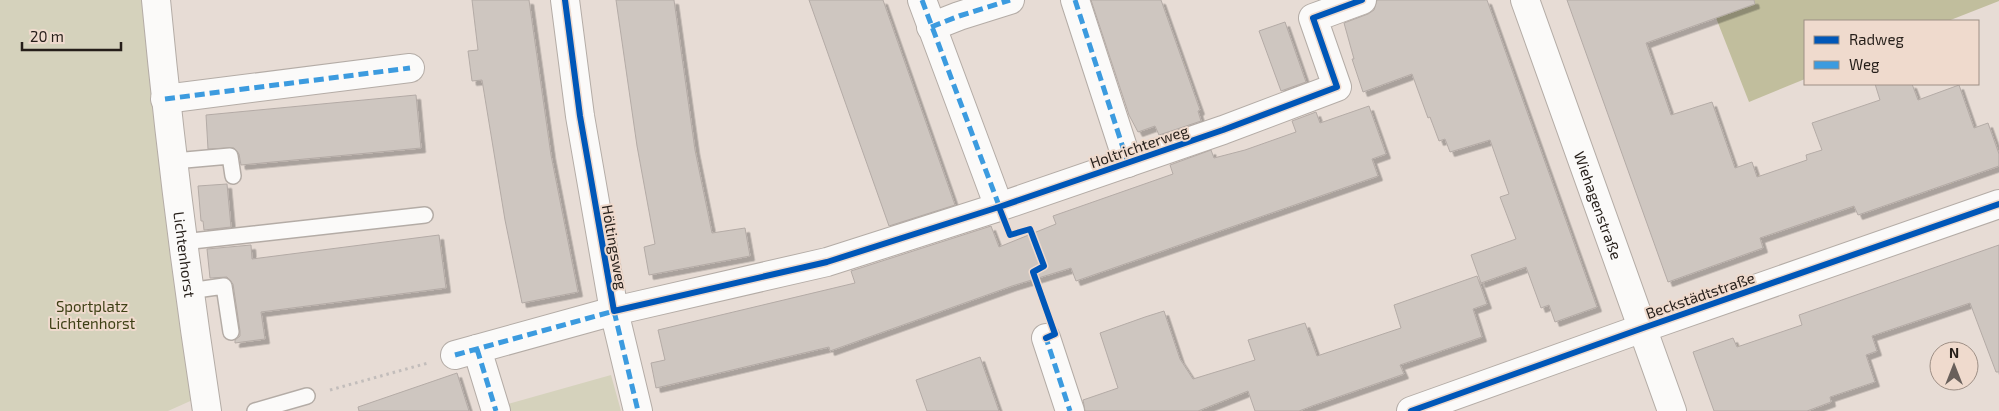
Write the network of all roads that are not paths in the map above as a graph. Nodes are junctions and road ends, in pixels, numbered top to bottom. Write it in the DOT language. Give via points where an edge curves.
graph roads {
  1 [pos="156,0"];
  2 [pos="565,0"];
  3 [pos="922,0"];
  4 [pos="1010,0"];
  5 [pos="1075,0"];
  6 [pos="1362,0"];
  7 [pos="1525,0"];
  8 [pos="931,28"];
  9 [pos="410,68"];
  10 [pos="165,99"];
  11 [pos="174,161"];
  12 [pos="1128,163"];
  13 [pos="233,176"];
  14 [pos="1999,204"];
  15 [pos="999,207"];
  16 [pos="425,215"];
  17 [pos="183,242"];
  18 [pos="827,262"];
  19 [pos="189,291"];
  20 [pos="614,311"];
  21 [pos="1643,328"];
  22 [pos="231,332"];
  23 [pos="1046,338"];
  24 [pos="308,396"];
  25 [pos="207,411"];
  26 [pos="255,411"];
  27 [pos="496,411"];
  28 [pos="638,411"];
  29 [pos="1070,411"];
  30 [pos="1411,411"];
  31 [pos="1672,411"];
  1 -- 10 [label="street, Lichtenhorst"];
  2 -- 20 [label="street, Höltingsweg" via="580,116"];
  3 -- 8 [label="street"];
  4 -- 8 [label="street"];
  5 -- 12 [label="street, Holtrichterweg"];
  6 -- 12 [label="street, Holtrichterweg" via="1313,18 1338,87"];
  7 -- 21 [label="street, Wiehagenstraße"];
  8 -- 15 [label="street"];
  9 -- 10 [label="street"];
  10 -- 11 [label="street, Lichtenhorst"];
  11 -- 13 [label="lane" via="230,156"];
  11 -- 17 [label="street, Lichtenhorst"];
  12 -- 15 [label="street, Holtrichterweg"];
  14 -- 21 [label="street, Beckstädtstraße"];
  15 -- 18 [label="street, Holtrichterweg"];
  16 -- 17 [label="lane"];
  17 -- 19 [label="street, Lichtenhorst"];
  18 -- 20 [label="street, Höltingsweg"];
  19 -- 22 [label="lane" via="224,286"];
  19 -- 25 [label="street, Lichtenhorst"];
  20 -- 27 [label="street, Höltingsweg" via="466,352"];
  20 -- 28 [label="street, Höltingsweg"];
  21 -- 30 [label="street, Beckstädtstraße"];
  21 -- 31 [label="street, Wiehagenstraße"];
  23 -- 29 [label="street"];
  24 -- 26 [label="lane"];
}
